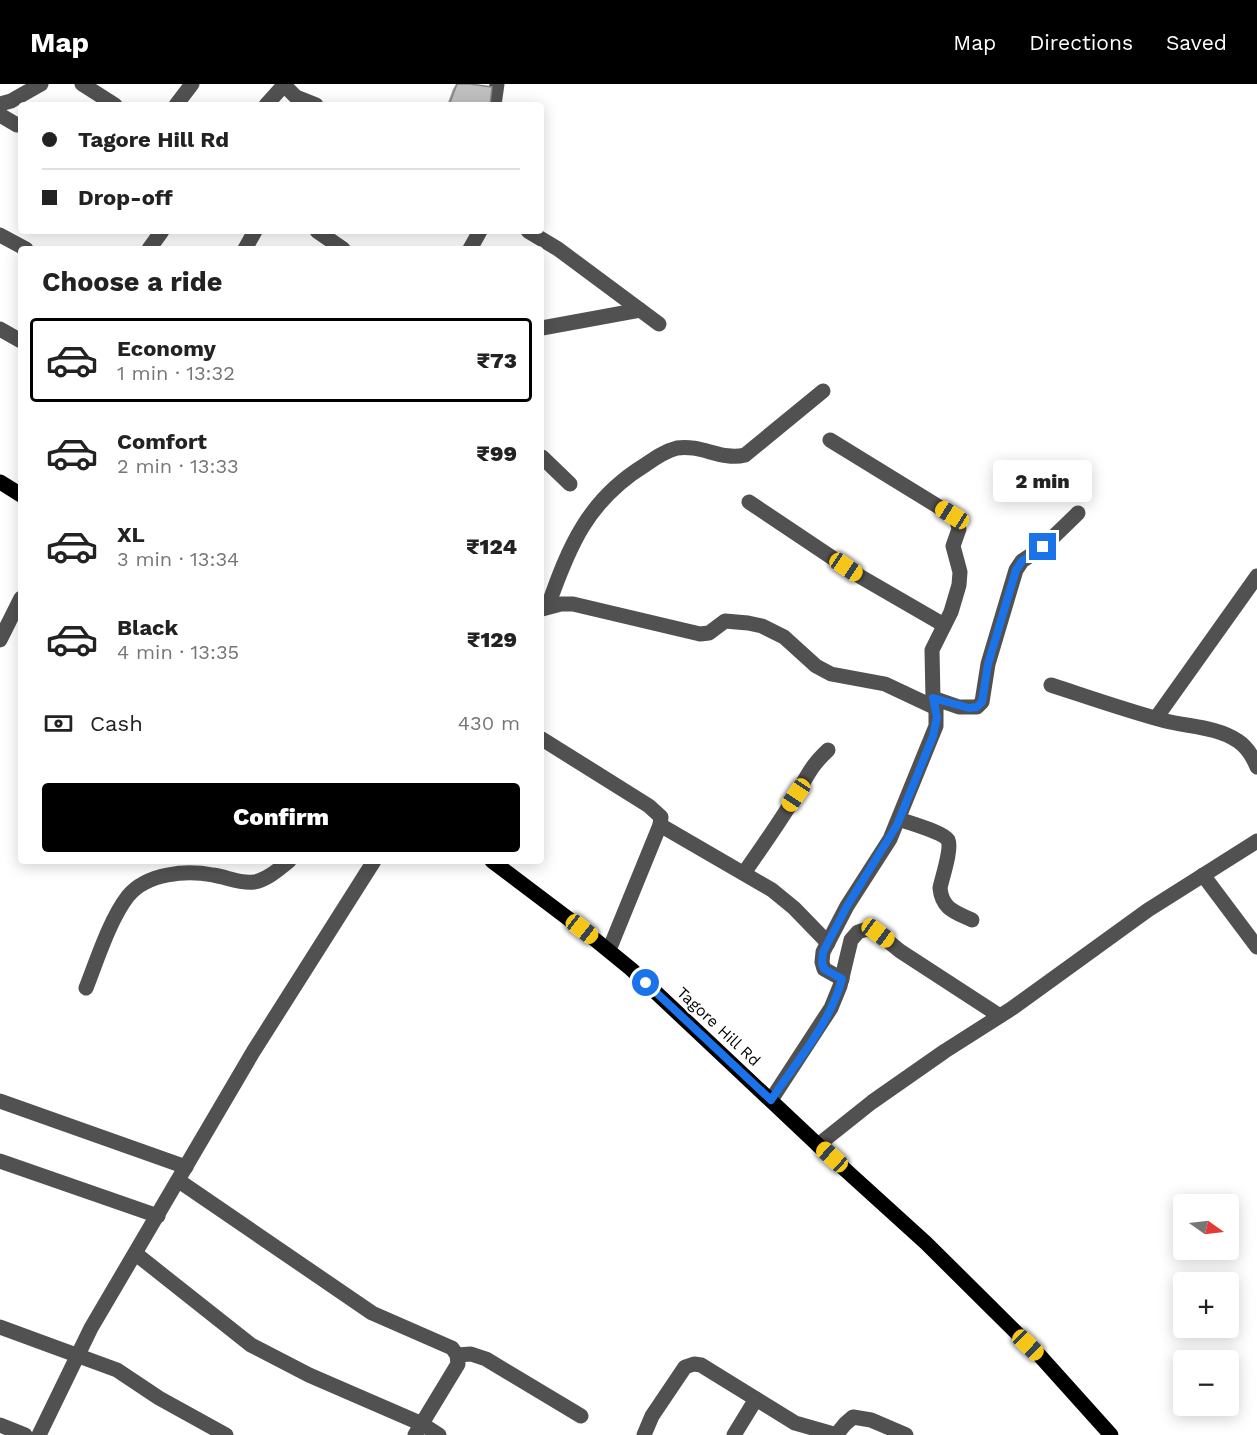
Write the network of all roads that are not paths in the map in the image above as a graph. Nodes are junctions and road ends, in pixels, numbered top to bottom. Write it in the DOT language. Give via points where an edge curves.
graph roads {
  1 [pos="41,84"];
  2 [pos="82,84"];
  3 [pos="192,84"];
  4 [pos="283,84"];
  5 [pos="497,84"];
  6 [pos="110,102"];
  7 [pos="178,102"];
  8 [pos="268,102"];
  9 [pos="308,102"];
  10 [pos="494,102"];
  11 [pos="0,104"];
  12 [pos="0,115"];
  13 [pos="17,125"];
  14 [pos="321,234"];
  15 [pos="533,234"];
  16 [pos="0,235"];
  17 [pos="20,246"];
  18 [pos="339,246"];
  19 [pos="640,310"];
  20 [pos="659,324"];
  21 [pos="544,328"];
  22 [pos="0,329"];
  23 [pos="18,339"];
  24 [pos="823,391"];
  25 [pos="830,440"];
  26 [pos="544,459"];
  27 [pos="0,482"];
  28 [pos="570,484"];
  29 [pos="18,493"];
  30 [pos="749,502"];
  31 [pos="1078,513"];
  32 [pos="1257,576"];
  33 [pos="18,604"];
  34 [pos="545,608"];
  35 [pos="944,625"];
  36 [pos="0,640"];
  37 [pos="1051,685"];
  38 [pos="934,703"];
  39 [pos="1156,718"];
  40 [pos="544,740"];
  41 [pos="828,750"];
  42 [pos="1257,767"];
  43 [pos="899,819"];
  44 [pos="660,825"];
  45 [pos="1257,841"];
  46 [pos="285,864"];
  47 [pos="372,864"];
  48 [pos="496,864"];
  49 [pos="744,873"];
  50 [pos="1203,875"];
  51 [pos="972,920"];
  52 [pos="828,943"];
  53 [pos="1257,946"];
  54 [pos="609,950"];
  55 [pos="842,979"];
  56 [pos="86,988"];
  57 [pos="1006,1012"];
  58 [pos="771,1100"];
  59 [pos="0,1101"];
  60 [pos="818,1145"];
  61 [pos="0,1161"];
  62 [pos="182,1174"];
  63 [pos="158,1216"];
  64 [pos="136,1254"];
  65 [pos="0,1327"];
  66 [pos="76,1355"];
  67 [pos="457,1355"];
  68 [pos="756,1399"];
  69 [pos="581,1416"];
  70 [pos="0,1425"];
  71 [pos="418,1429"];
  72 [pos="25,1435"];
  73 [pos="39,1435"];
  74 [pos="226,1435"];
  75 [pos="439,1435"];
  76 [pos="644,1435"];
  77 [pos="734,1435"];
  78 [pos="837,1435"];
  79 [pos="906,1435"];
  80 [pos="1111,1435"];
  1 -- 11 [label="street"];
  2 -- 6 [label="street"];
  3 -- 7 [label="street"];
  4 -- 8 [label="street"];
  4 -- 9 [label="street" via="296,97"];
  5 -- 10 [label="street"];
  12 -- 13 [label="street"];
  14 -- 18 [label="street"];
  15 -- 19 [label="street"];
  16 -- 17 [label="street"];
  19 -- 20 [label="street"];
  19 -- 21 [label="street"];
  22 -- 23 [label="street"];
  24 -- 34 [label="street" via="745,455 736,458 697,447 679,448 634,472 602,501 578,533"];
  25 -- 35 [label="street" via="957,521 953,546 959,585"];
  26 -- 28 [label="street"];
  27 -- 29 [label="main road"];
  30 -- 35 [label="street" via="861,577"];
  31 -- 38 [label="street" via="1016,570 988,664 982,702 969,708"];
  32 -- 39 [label="street"];
  33 -- 36 [label="street"];
  34 -- 38 [label="street" via="573,604 700,634 709,633 725,621 762,626 784,637 831,674 885,684"];
  35 -- 38 [label="street" via="932,650"];
  37 -- 39 [label="street"];
  38 -- 43 [label="street" via="937,717 933,736"];
  39 -- 42 [label="street" via="1207,729 1239,741"];
  40 -- 44 [label="street" via="649,806 661,817"];
  41 -- 49 [label="street" via="813,763"];
  43 -- 51 [label="street" via="948,840 940,894 952,910"];
  43 -- 52 [label="street"];
  44 -- 49 [label="street"];
  44 -- 54 [label="street"];
  45 -- 50 [label="street"];
  46 -- 56 [label="street" via="255,882 186,874 144,883 127,897 119,911"];
  47 -- 62 [label="street" via="253,1052"];
  48 -- 54 [label="main road, Tagore Hill Rd"];
  49 -- 52 [label="street" via="784,900"];
  50 -- 53 [label="street"];
  50 -- 57 [label="street"];
  52 -- 55 [label="street" via="823,952 824,969"];
  54 -- 58 [label="main road, Tagore Hill Rd"];
  55 -- 57 [label="street" via="851,940 867,929"];
  55 -- 58 [label="street" via="825,1019"];
  57 -- 60 [label="street" via="872,1102"];
  58 -- 60 [label="main road, Tagore Hill Rd"];
  59 -- 62 [label="street"];
  60 -- 80 [label="main road, Tagore Hill Rd" via="926,1242 1040,1356"];
  61 -- 63 [label="street"];
  62 -- 63 [label="street"];
  62 -- 67 [label="street" via="372,1313 442,1342"];
  63 -- 64 [label="street"];
  64 -- 66 [label="street"];
  64 -- 71 [label="street" via="251,1345"];
  65 -- 66 [label="street"];
  66 -- 73 [label="street"];
  66 -- 74 [label="street" via="117,1370"];
  67 -- 69 [label="street" via="486,1359"];
  67 -- 71 [label="street" via="458,1364"];
  68 -- 76 [label="street" via="694,1364 685,1367"];
  68 -- 77 [label="street"];
  68 -- 78 [label="street" via="795,1423"];
  70 -- 72 [label="street"];
  71 -- 75 [label="street"];
  78 -- 79 [label="street" via="853,1417"];
}
